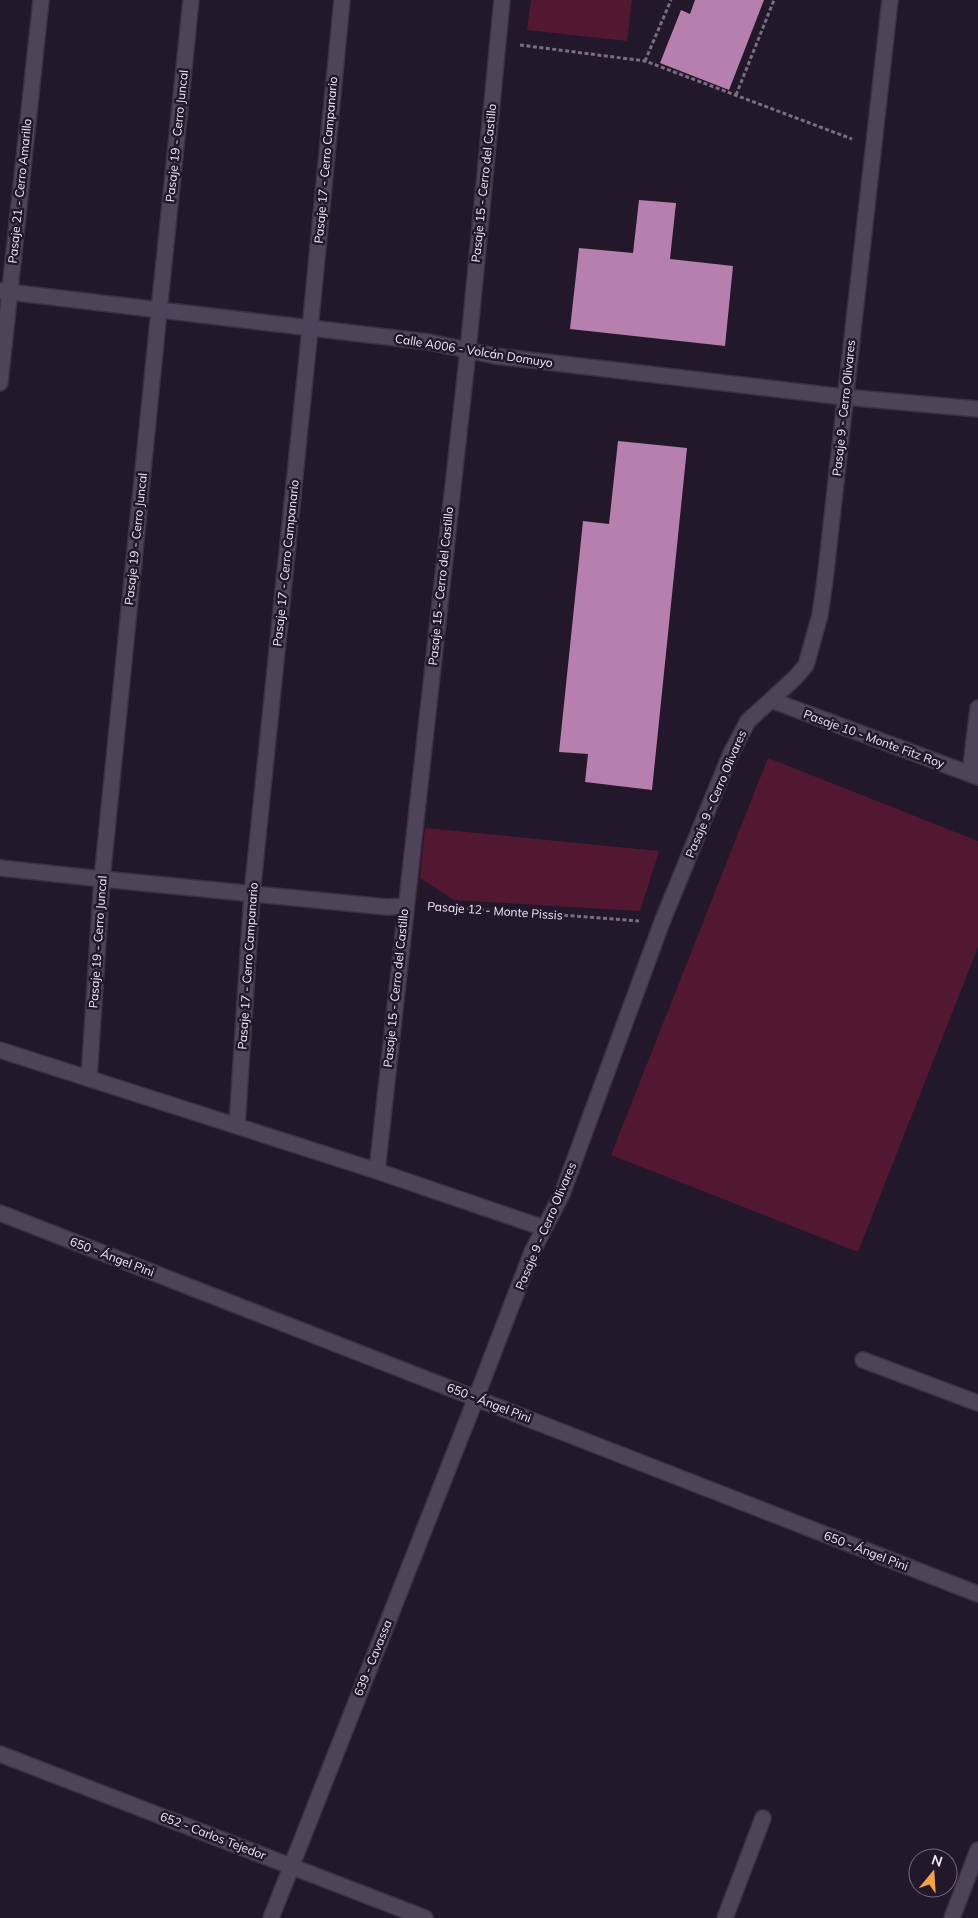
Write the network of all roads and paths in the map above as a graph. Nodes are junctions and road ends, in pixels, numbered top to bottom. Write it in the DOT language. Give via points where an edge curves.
graph roads {
  1 [pos="41,0"];
  2 [pos="192,0"];
  3 [pos="342,0"];
  4 [pos="502,0"];
  5 [pos="671,0"];
  6 [pos="774,0"];
  7 [pos="890,0"];
  8 [pos="498,42"];
  9 [pos="645,61"];
  10 [pos="736,95"];
  11 [pos="873,146"];
  12 [pos="5,292"];
  13 [pos="158,311"];
  14 [pos="310,330"];
  15 [pos="468,351"];
  16 [pos="0,383"];
  17 [pos="844,398"];
  18 [pos="978,409"];
  19 [pos="771,700"];
  20 [pos="978,708"];
  21 [pos="974,776"];
  22 [pos="0,868"];
  23 [pos="102,880"];
  24 [pos="252,894"];
  25 [pos="405,906"];
  26 [pos="662,922"];
  27 [pos="0,1050"];
  28 [pos="89,1078"];
  29 [pos="237,1126"];
  30 [pos="377,1171"];
  31 [pos="0,1213"];
  32 [pos="544,1228"];
  33 [pos="863,1360"];
  34 [pos="476,1398"];
  35 [pos="978,1403"];
  36 [pos="978,1594"];
  37 [pos="0,1754"];
  38 [pos="763,1818"];
  39 [pos="978,1850"];
  40 [pos="291,1865"];
  41 [pos="270,1918"];
  42 [pos="425,1918"];
  43 [pos="725,1918"];
  44 [pos="952,1918"];
  1 -- 12 [label="street, Pasaje 21 - Cerro Amarillo"];
  2 -- 13 [label="street, Pasaje 19 - Cerro Juncal"];
  3 -- 14 [label="street, Pasaje 17 - Cerro Campanario"];
  4 -- 8 [label="street, Pasaje 15 - Cerro del Castillo"];
  5 -- 9 [label="path"];
  6 -- 10 [label="path"];
  7 -- 11 [label="street, Pasaje 9 - Cerro Olivares"];
  8 -- 9 [label="path"];
  8 -- 15 [label="street, Pasaje 15 - Cerro del Castillo"];
  9 -- 10 [label="path"];
  10 -- 11 [label="path"];
  11 -- 17 [label="street, Pasaje 9 - Cerro Olivares"];
  12 -- 13 [label="street, Calle A006 - Volcán Domuyo"];
  12 -- 16 [label="street, Pasaje 21 - Cerro Amarillo"];
  13 -- 14 [label="street, Calle A006 - Volcán Domuyo"];
  13 -- 23 [label="street, Pasaje 19 - Cerro Juncal"];
  14 -- 15 [label="street, Calle A006 - Volcán Domuyo" via="429,342"];
  14 -- 24 [label="street, Pasaje 17 - Cerro Campanario"];
  15 -- 17 [label="street, Calle A006 - Volcán Domuyo"];
  15 -- 25 [label="street, Pasaje 15 - Cerro del Castillo"];
  17 -- 18 [label="street, Calle A006 - Volcán Domuyo"];
  17 -- 19 [label="street, Pasaje 9 - Cerro Olivares" via="825,580 813,643 806,665"];
  19 -- 21 [label="street, Pasaje 10 - Monte Fitz Roy"];
  19 -- 26 [label="street, Pasaje 9 - Cerro Olivares" via="748,721 731,753"];
  20 -- 21 [label="street"];
  22 -- 23 [label="street"];
  23 -- 24 [label="street"];
  23 -- 28 [label="street, Pasaje 19 - Cerro Juncal"];
  24 -- 25 [label="street"];
  24 -- 29 [label="street, Pasaje 17 - Cerro Campanario"];
  25 -- 26 [label="path, Pasaje 12 - Monte Pissis"];
  25 -- 30 [label="street, Pasaje 15 - Cerro del Castillo"];
  26 -- 32 [label="street, Pasaje 9 - Cerro Olivares" via="562,1194"];
  27 -- 28 [label="street"];
  28 -- 29 [label="street"];
  29 -- 30 [label="street"];
  30 -- 32 [label="street"];
  31 -- 34 [label="street, 650 - Ángel Pini"];
  32 -- 34 [label="street, Pasaje 9 - Cerro Olivares"];
  33 -- 35 [label="street"];
  34 -- 36 [label="street, 650 - Ángel Pini"];
  34 -- 40 [label="street, 639 - Cavassa"];
  37 -- 40 [label="street, 652 - Carlos Tejedor"];
  38 -- 43 [label="street"];
  39 -- 44 [label="street"];
  40 -- 41 [label="street, 639 - Cavassa"];
  40 -- 42 [label="street, 652 - Carlos Tejedor"];
}
